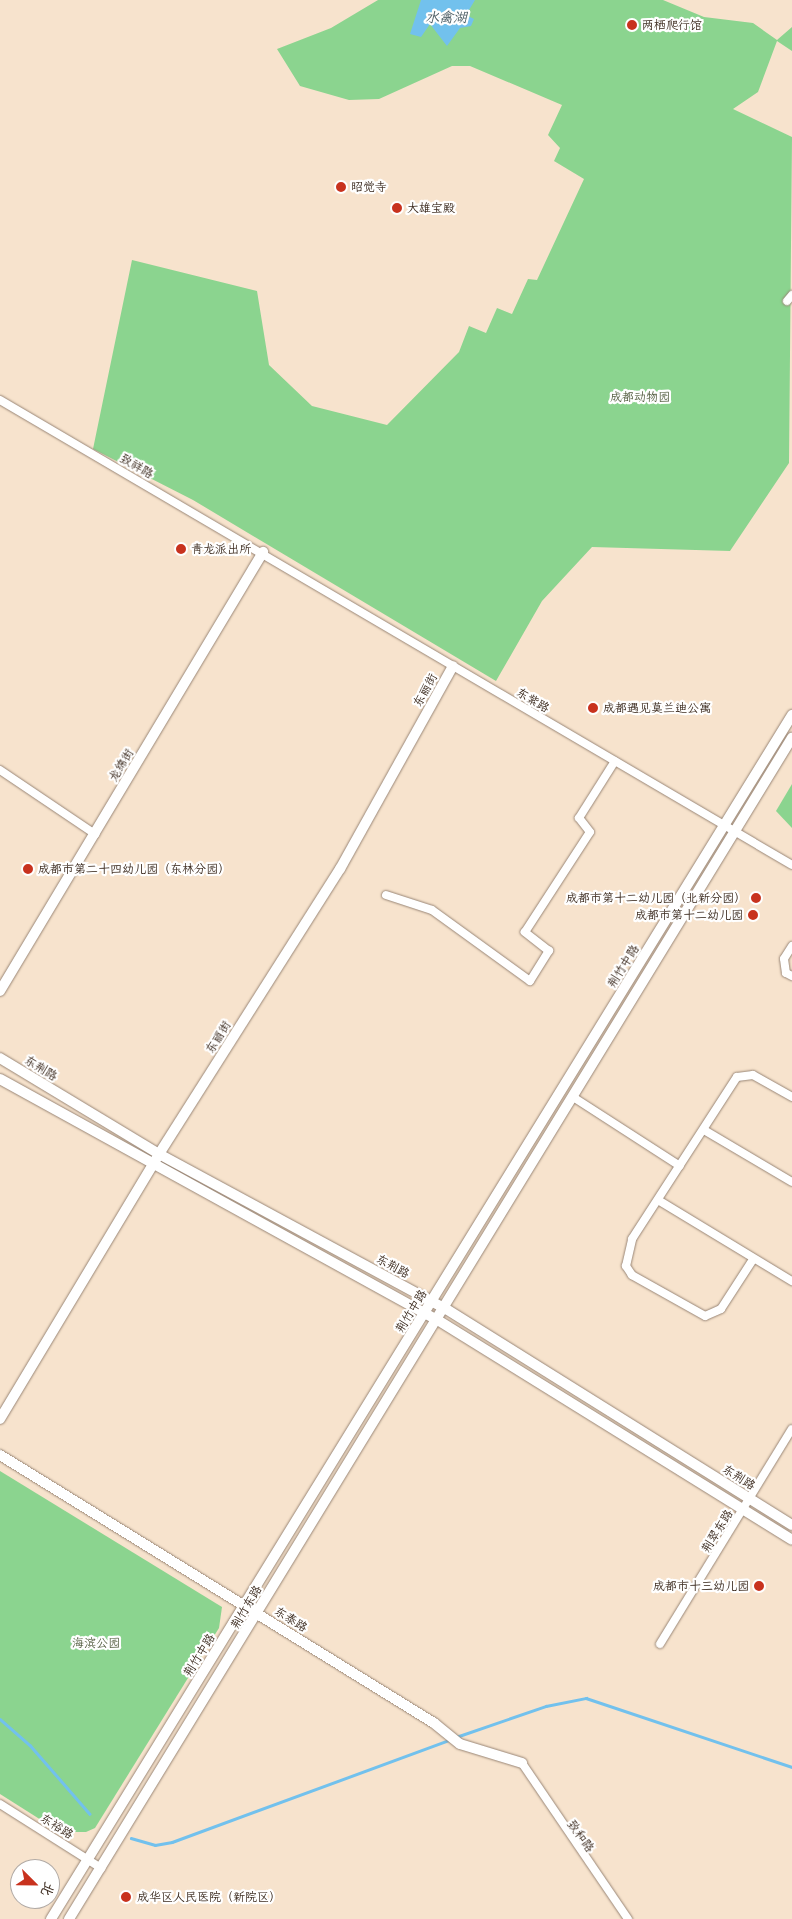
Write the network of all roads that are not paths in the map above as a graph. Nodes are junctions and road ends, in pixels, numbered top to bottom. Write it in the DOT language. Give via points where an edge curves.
graph roads {
  1 [pos="0,400"];
  2 [pos="263,552"];
  3 [pos="453,666"];
  4 [pos="792,715"];
  5 [pos="792,738"];
  6 [pos="615,761"];
  7 [pos="0,770"];
  8 [pos="725,825"];
  9 [pos="736,830"];
  10 [pos="95,834"];
  11 [pos="792,864"];
  12 [pos="386,895"];
  13 [pos="792,946"];
  14 [pos="792,976"];
  15 [pos="0,991"];
  16 [pos="0,1058"];
  17 [pos="0,1079"];
  18 [pos="573,1097"];
  19 [pos="792,1097"];
  20 [pos="704,1130"];
  21 [pos="159,1154"];
  22 [pos="154,1163"];
  23 [pos="680,1166"];
  24 [pos="792,1182"];
  25 [pos="658,1200"];
  26 [pos="752,1261"];
  27 [pos="792,1280"];
  28 [pos="432,1301"];
  29 [pos="446,1309"];
  30 [pos="424,1313"];
  31 [pos="438,1321"];
  32 [pos="0,1419"];
  33 [pos="792,1429"];
  34 [pos="0,1455"];
  35 [pos="749,1498"];
  36 [pos="743,1510"];
  37 [pos="792,1524"];
  38 [pos="792,1540"];
  39 [pos="244,1606"];
  40 [pos="257,1613"];
  41 [pos="660,1644"];
  42 [pos="522,1763"];
  43 [pos="0,1804"];
  44 [pos="88,1858"];
  45 [pos="101,1868"];
  46 [pos="50,1919"];
  47 [pos="69,1919"];
  48 [pos="628,1919"];
  1 -- 2 [label="street, 致祥路"];
  2 -- 3 [label="street, 东紫路"];
  2 -- 10 [label="street, 龙绵街"];
  3 -- 6 [label="street, 东紫路"];
  3 -- 21 [label="street, 东丽街" via="340,869"];
  4 -- 8 [label="street, 荆竹中路"];
  5 -- 9 [label="street, 荆竹中路"];
  6 -- 8 [label="street, 东紫路"];
  6 -- 12 [label="street" via="579,818 590,832 525,932 549,951 530,981 432,910"];
  7 -- 10 [label="street"];
  8 -- 9 [label="street, 东紫路"];
  8 -- 28 [label="street, 荆竹中路"];
  9 -- 11 [label="street, 东紫路"];
  9 -- 18 [label="street, 荆竹中路"];
  10 -- 15 [label="street, 龙绵街"];
  13 -- 14 [label="street" via="784,959 786,973"];
  16 -- 21 [label="street, 东荆路"];
  17 -- 22 [label="street, 东荆路"];
  18 -- 23 [label="street"];
  18 -- 29 [label="street, 荆竹中路"];
  19 -- 20 [label="street" via="745,1074 737,1077"];
  20 -- 23 [label="street"];
  20 -- 24 [label="street"];
  21 -- 22 [label="street, 东丽街"];
  21 -- 28 [label="street, 东荆路"];
  22 -- 30 [label="street, 东荆路"];
  22 -- 32 [label="street, 东丽街"];
  23 -- 25 [label="street"];
  25 -- 26 [label="street"];
  25 -- 26 [label="street" via="627,1251 626,1266 632,1275 705,1316 722,1309"];
  26 -- 27 [label="street"];
  28 -- 29 [label="street, 东荆路"];
  28 -- 30 [label="street, 荆竹中路"];
  29 -- 31 [label="street, 荆竹东路"];
  29 -- 35 [label="street, 东荆路"];
  30 -- 31 [label="street, 东荆路"];
  30 -- 39 [label="street, 荆竹中路"];
  31 -- 36 [label="street, 东荆路"];
  31 -- 40 [label="street, 荆竹东路"];
  33 -- 35 [label="street, 荆翠东路"];
  34 -- 39 [label="street, 东泰路"];
  35 -- 36 [label="street, 荆翠东路"];
  35 -- 37 [label="street, 东荆路"];
  36 -- 38 [label="street, 东荆路"];
  36 -- 41 [label="street, 荆翠东路"];
  39 -- 40 [label="street, 东泰路"];
  39 -- 44 [label="street, 荆竹中路"];
  40 -- 42 [label="street, 东泰路" via="460,1744"];
  40 -- 45 [label="street, 荆竹东路"];
  42 -- 48 [label="street, 致和路"];
  43 -- 44 [label="street, 东裕路"];
  44 -- 45 [label="street, 东裕路"];
  44 -- 46 [label="street, 荆竹中路"];
  45 -- 47 [label="street, 荆竹东路"];
}
